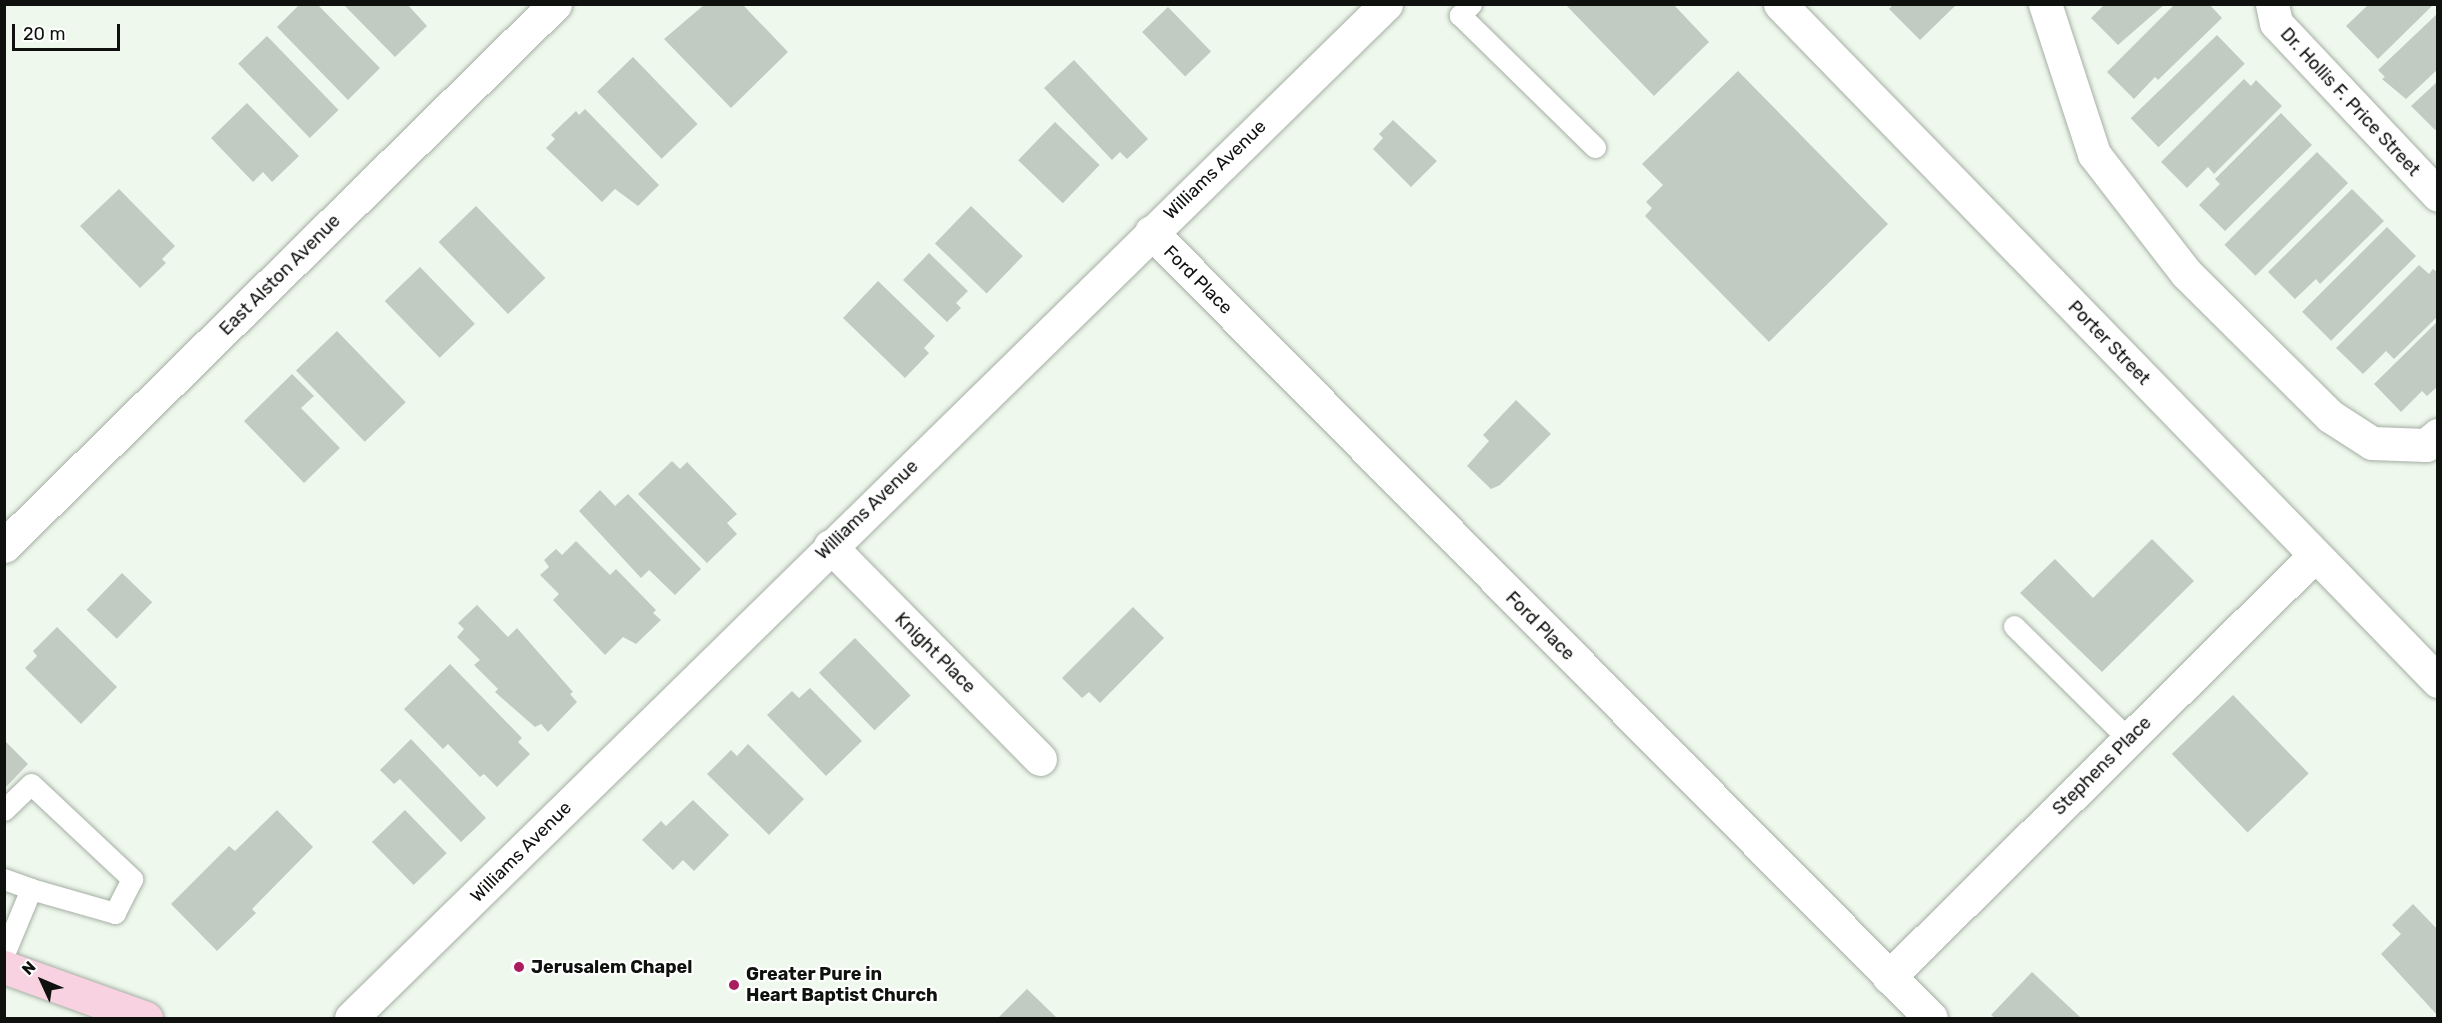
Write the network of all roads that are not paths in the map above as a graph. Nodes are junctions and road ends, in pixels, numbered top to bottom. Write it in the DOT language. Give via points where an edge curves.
graph roads {
  1 [pos="555,4"];
  2 [pos="1386,4"];
  3 [pos="1471,4"];
  4 [pos="1780,4"];
  5 [pos="2045,4"];
  6 [pos="2272,4"];
  7 [pos="1595,147"];
  8 [pos="2438,195"];
  9 [pos="1151,232"];
  10 [pos="2438,435"];
  11 [pos="4,546"];
  12 [pos="830,546"];
  13 [pos="2316,555"];
  14 [pos="2014,626"];
  15 [pos="2438,681"];
  16 [pos="2129,740"];
  17 [pos="1040,759"];
  18 [pos="4,810"];
  19 [pos="4,879"];
  20 [pos="31,889"];
  21 [pos="4,954"];
  22 [pos="4,967"];
  23 [pos="1889,977"];
  24 [pos="146,1018"];
  25 [pos="351,1018"];
  26 [pos="1931,1018"];
  1 -- 11 [label="street, East Alston Avenue"];
  2 -- 9 [label="street, Williams Avenue"];
  3 -- 7 [label="lane" via="1460,15"];
  4 -- 13 [label="street, Porter Street"];
  5 -- 10 [label="street" via="2094,154 2186,273 2330,416 2372,443 2426,445"];
  6 -- 8 [label="street, Dr. Hollis F. Price Street" via="2276,23"];
  9 -- 12 [label="street, Williams Avenue"];
  9 -- 23 [label="street, Ford Place"];
  12 -- 17 [label="street, Knight Place"];
  12 -- 25 [label="street, Williams Avenue"];
  13 -- 15 [label="street, Porter Street"];
  13 -- 16 [label="street, Stephens Place"];
  14 -- 16 [label="lane"];
  16 -- 23 [label="street, Stephens Place"];
  18 -- 20 [label="lane" via="32,784 132,879 115,913"];
  19 -- 20 [label="lane"];
  20 -- 21 [label="lane"];
  22 -- 24 [label="main road"];
  23 -- 26 [label="street, Ford Place"];
}
